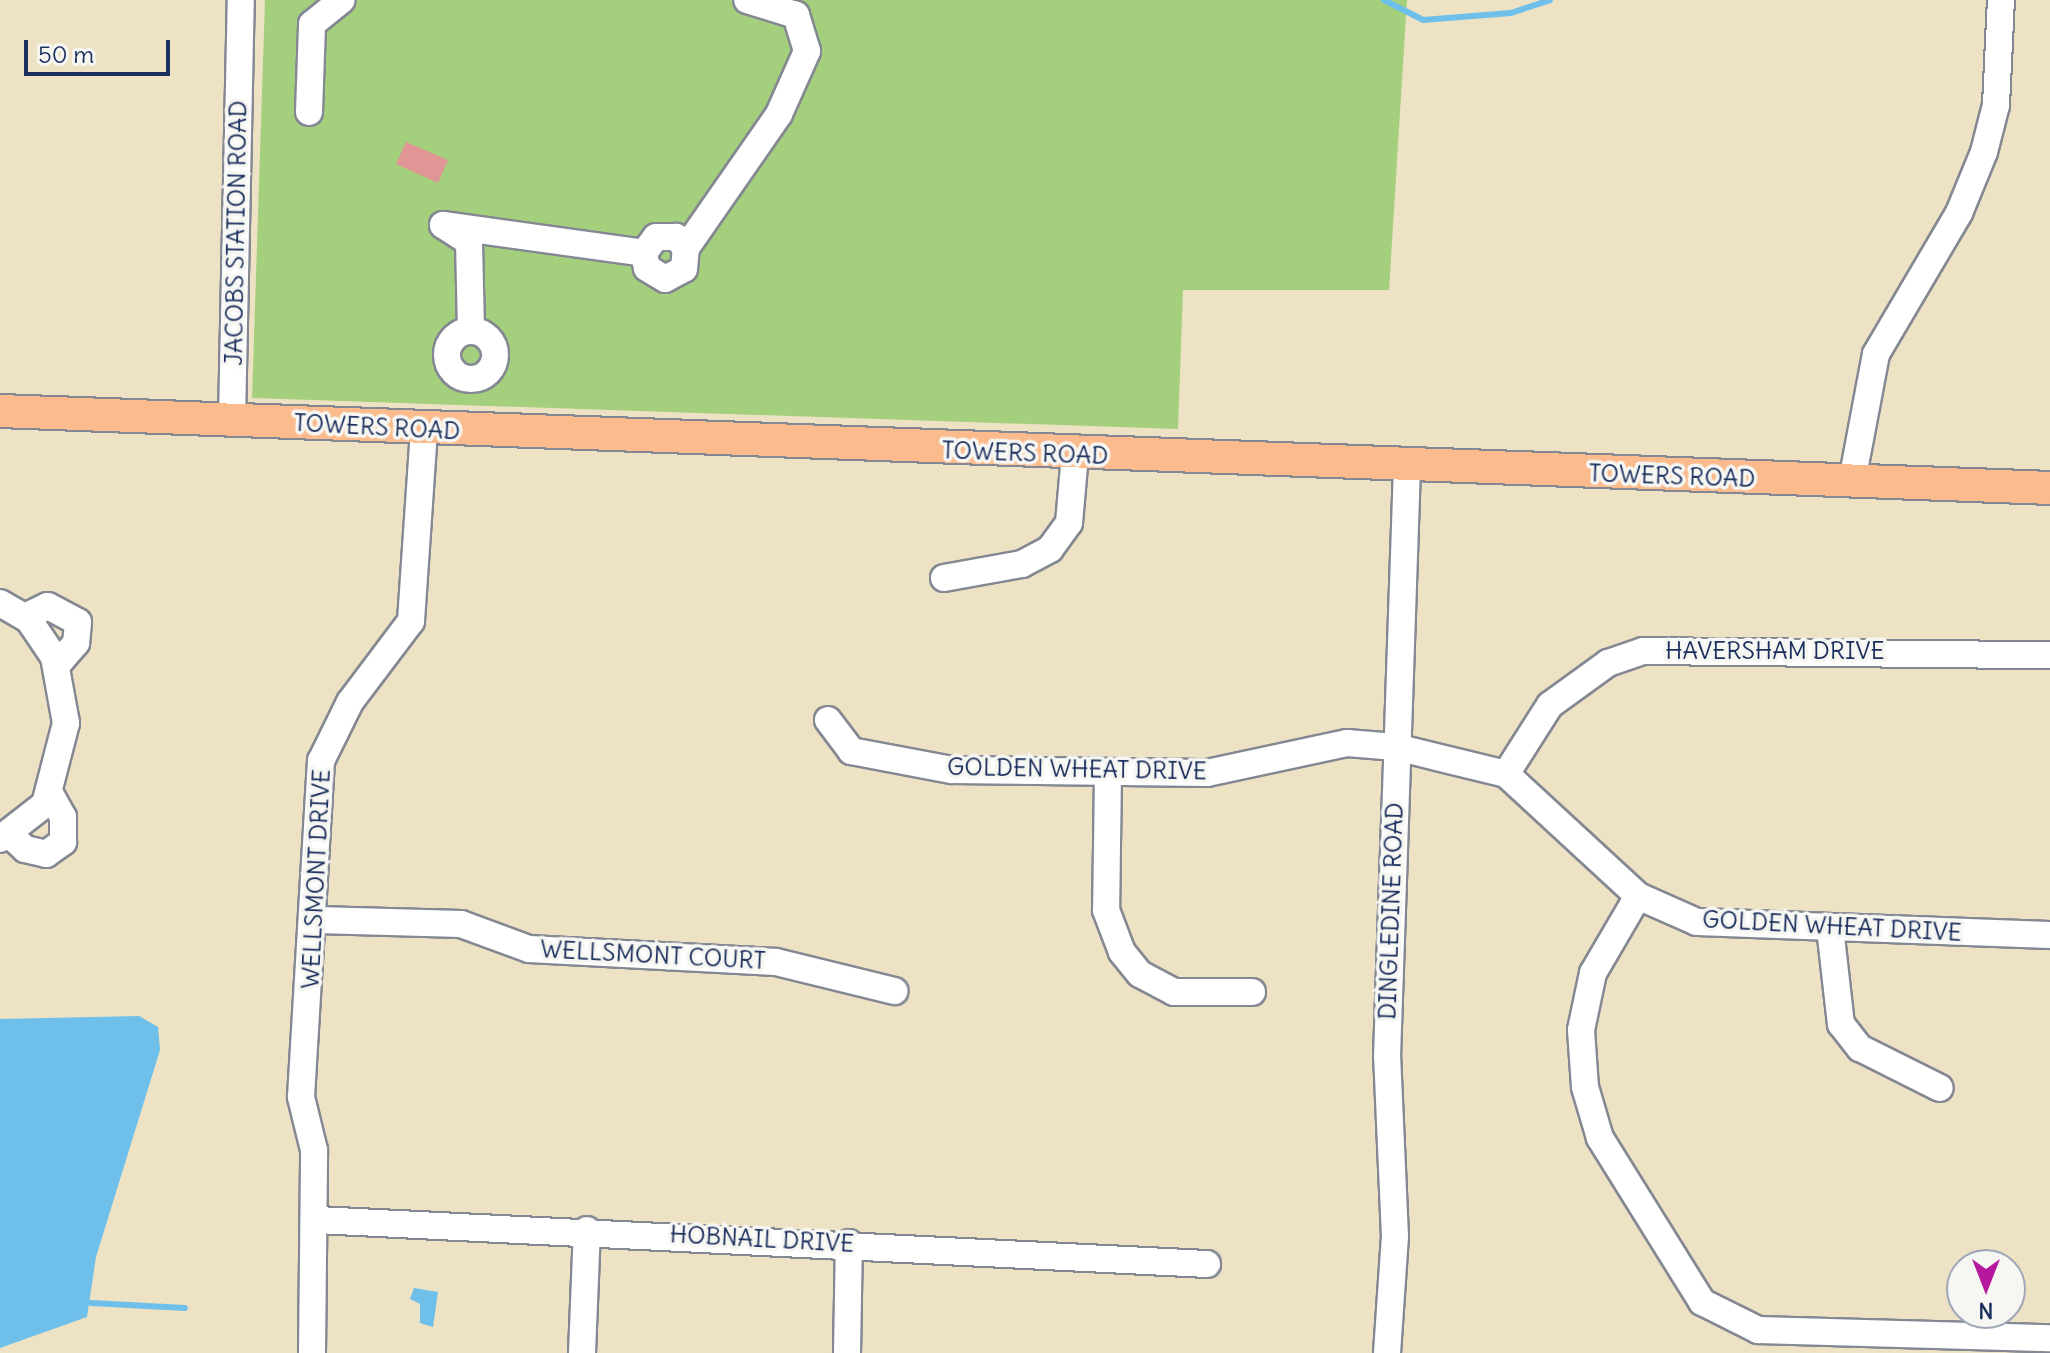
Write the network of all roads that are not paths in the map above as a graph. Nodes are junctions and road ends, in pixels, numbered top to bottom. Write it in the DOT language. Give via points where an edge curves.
graph roads {
  1 [pos="241,0"];
  2 [pos="342,0"];
  3 [pos="747,0"];
  4 [pos="2001,0"];
  5 [pos="309,112"];
  6 [pos="471,330"];
  7 [pos="0,411"];
  8 [pos="232,419"];
  9 [pos="424,431"];
  10 [pos="1075,455"];
  11 [pos="1407,468"];
  12 [pos="1852,481"];
  13 [pos="2050,488"];
  14 [pos="944,578"];
  15 [pos="0,603"];
  16 [pos="25,617"];
  17 [pos="2050,655"];
  18 [pos="57,665"];
  19 [pos="828,720"];
  20 [pos="1396,747"];
  21 [pos="1108,774"];
  22 [pos="1506,774"];
  23 [pos="50,794"];
  24 [pos="5,836"];
  25 [pos="1638,896"];
  26 [pos="317,920"];
  27 [pos="1830,928"];
  28 [pos="2050,935"];
  29 [pos="894,991"];
  30 [pos="1252,992"];
  31 [pos="1940,1088"];
  32 [pos="317,1220"];
  33 [pos="587,1230"];
  34 [pos="849,1243"];
  35 [pos="1207,1264"];
  36 [pos="2050,1338"];
  37 [pos="312,1353"];
  38 [pos="582,1353"];
  39 [pos="847,1353"];
  40 [pos="1387,1353"];
  1 -- 8 [label="street, JACOBS STATION ROAD"];
  2 -- 5 [label="street" via="312,24"];
  3 -- 6 [label="street" via="796,15 807,51 779,114 686,248 687,263 672,278 651,273 644,253 443,225 469,242"];
  4 -- 12 [label="street" via="1996,105 1984,152 1959,213 1876,354"];
  7 -- 8 [label="main road, TOWERS ROAD"];
  8 -- 9 [label="main road, TOWERS ROAD"];
  9 -- 10 [label="main road, TOWERS ROAD"];
  9 -- 26 [label="street, WELLSMONT DRIVE" via="411,621 350,702 321,761"];
  10 -- 11 [label="main road, TOWERS ROAD"];
  10 -- 14 [label="street" via="1069,523 1050,549 1022,564"];
  11 -- 12 [label="main road, TOWERS ROAD"];
  11 -- 20 [label="street, DINGLEDINE ROAD"];
  12 -- 13 [label="main road, TOWERS ROAD"];
  15 -- 16 [label="street"];
  16 -- 18 [label="street"];
  16 -- 18 [label="street" via="48,606 78,622 76,643"];
  17 -- 22 [label="street, HAVERSHAM DRIVE" via="1643,651 1608,663 1550,705"];
  18 -- 23 [label="street" via="66,723"];
  19 -- 21 [label="street, GOLDEN WHEAT DRIVE" via="851,751 952,770"];
  20 -- 21 [label="street, GOLDEN WHEAT DRIVE" via="1347,743 1207,773"];
  20 -- 22 [label="street, GOLDEN WHEAT DRIVE"];
  20 -- 40 [label="street, DINGLEDINE ROAD" via="1387,1057 1395,1250"];
  21 -- 30 [label="street" via="1106,910 1122,952 1140,974 1174,992"];
  22 -- 25 [label="street, GOLDEN WHEAT DRIVE"];
  23 -- 24 [label="street"];
  23 -- 24 [label="street" via="63,817 63,842 46,854"];
  25 -- 27 [label="street, GOLDEN WHEAT DRIVE" via="1697,922"];
  25 -- 36 [label="street" via="1593,973 1581,1030 1585,1087 1600,1138 1702,1302 1758,1330"];
  26 -- 29 [label="street, WELLSMONT COURT" via="461,924 529,949 776,962"];
  26 -- 32 [label="street, WELLSMONT DRIVE" via="301,1097 314,1150"];
  27 -- 28 [label="street, GOLDEN WHEAT DRIVE"];
  27 -- 31 [label="street" via="1841,1024 1860,1048"];
  32 -- 33 [label="street, HOBNAIL DRIVE"];
  32 -- 37 [label="street, WELLSMONT DRIVE"];
  33 -- 34 [label="street, HOBNAIL DRIVE"];
  33 -- 38 [label="street"];
  34 -- 35 [label="street, HOBNAIL DRIVE"];
  34 -- 39 [label="street"];
}
